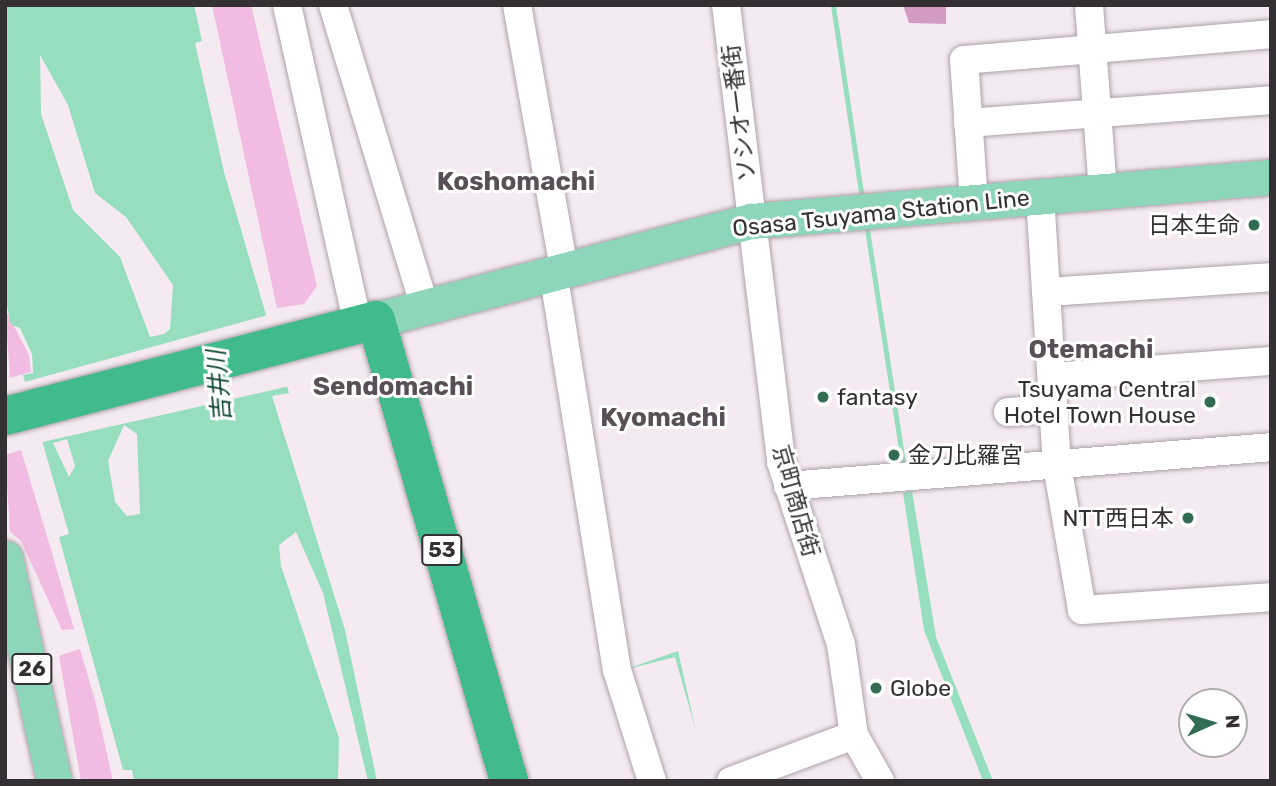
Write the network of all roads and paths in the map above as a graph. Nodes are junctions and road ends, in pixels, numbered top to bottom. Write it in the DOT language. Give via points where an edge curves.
graph roads {
  1 [pos="287,5"];
  2 [pos="302,5"];
  3 [pos="333,5"];
  4 [pos="517,5"];
  5 [pos="726,5"];
  6 [pos="1089,5"];
  7 [pos="1271,34"];
  8 [pos="1093,50"];
  9 [pos="1271,100"];
  10 [pos="1098,113"];
  11 [pos="968,123"];
  12 [pos="1271,177"];
  13 [pos="1103,192"];
  14 [pos="1040,196"];
  15 [pos="974,202"];
  16 [pos="751,221"];
  17 [pos="558,270"];
  18 [pos="1271,277"];
  19 [pos="1046,292"];
  20 [pos="424,303"];
  21 [pos="360,325"];
  22 [pos="1271,361"];
  23 [pos="1052,377"];
  24 [pos="1054,409"];
  25 [pos="1008,412"];
  26 [pos="5,416"];
  27 [pos="1271,447"];
  28 [pos="1057,465"];
  29 [pos="789,486"];
  30 [pos="5,558"];
  31 [pos="1271,597"];
  32 [pos="854,735"];
  33 [pos="54,781"];
  34 [pos="488,781"];
  35 [pos="509,781"];
  36 [pos="652,781"];
  37 [pos="731,781"];
  38 [pos="880,781"];
  1 -- 21 [label="street"];
  2 -- 21 [label="street"];
  3 -- 20 [label="street"];
  4 -- 17 [label="street"];
  5 -- 16 [label="street, ソシオ一番街"];
  6 -- 8 [label="street"];
  7 -- 8 [label="street"];
  8 -- 10 [label="street"];
  8 -- 11 [label="street" via="964,60"];
  9 -- 10 [label="street"];
  10 -- 11 [label="street"];
  10 -- 13 [label="street"];
  11 -- 15 [label="street"];
  12 -- 13 [label="main road, Osasa Tsuyama Station Line"];
  13 -- 14 [label="main road, Osasa Tsuyama Station Line"];
  14 -- 15 [label="main road, Osasa Tsuyama Station Line"];
  14 -- 19 [label="street"];
  15 -- 16 [label="main road, Osasa Tsuyama Station Line"];
  16 -- 17 [label="main road, Osasa Tsuyama Station Line"];
  16 -- 29 [label="street, 京町商店街"];
  17 -- 20 [label="main road, Osasa Tsuyama Station Line"];
  17 -- 36 [label="street" via="617,670"];
  18 -- 19 [label="street"];
  19 -- 23 [label="street"];
  20 -- 21 [label="main road, Osasa Tsuyama Station Line"];
  21 -- 26 [label="highway"];
  21 -- 34 [label="highway, 53"];
  21 -- 35 [label="highway, 53"];
  22 -- 23 [label="street"];
  23 -- 24 [label="street"];
  24 -- 25 [label="street"];
  24 -- 28 [label="street"];
  27 -- 28 [label="street"];
  28 -- 29 [label="street"];
  28 -- 31 [label="street" via="1082,610"];
  29 -- 32 [label="street, 京町商店街" via="841,644"];
  30 -- 33 [label="main road, 26"];
  32 -- 37 [label="street"];
  32 -- 38 [label="street"];
}
